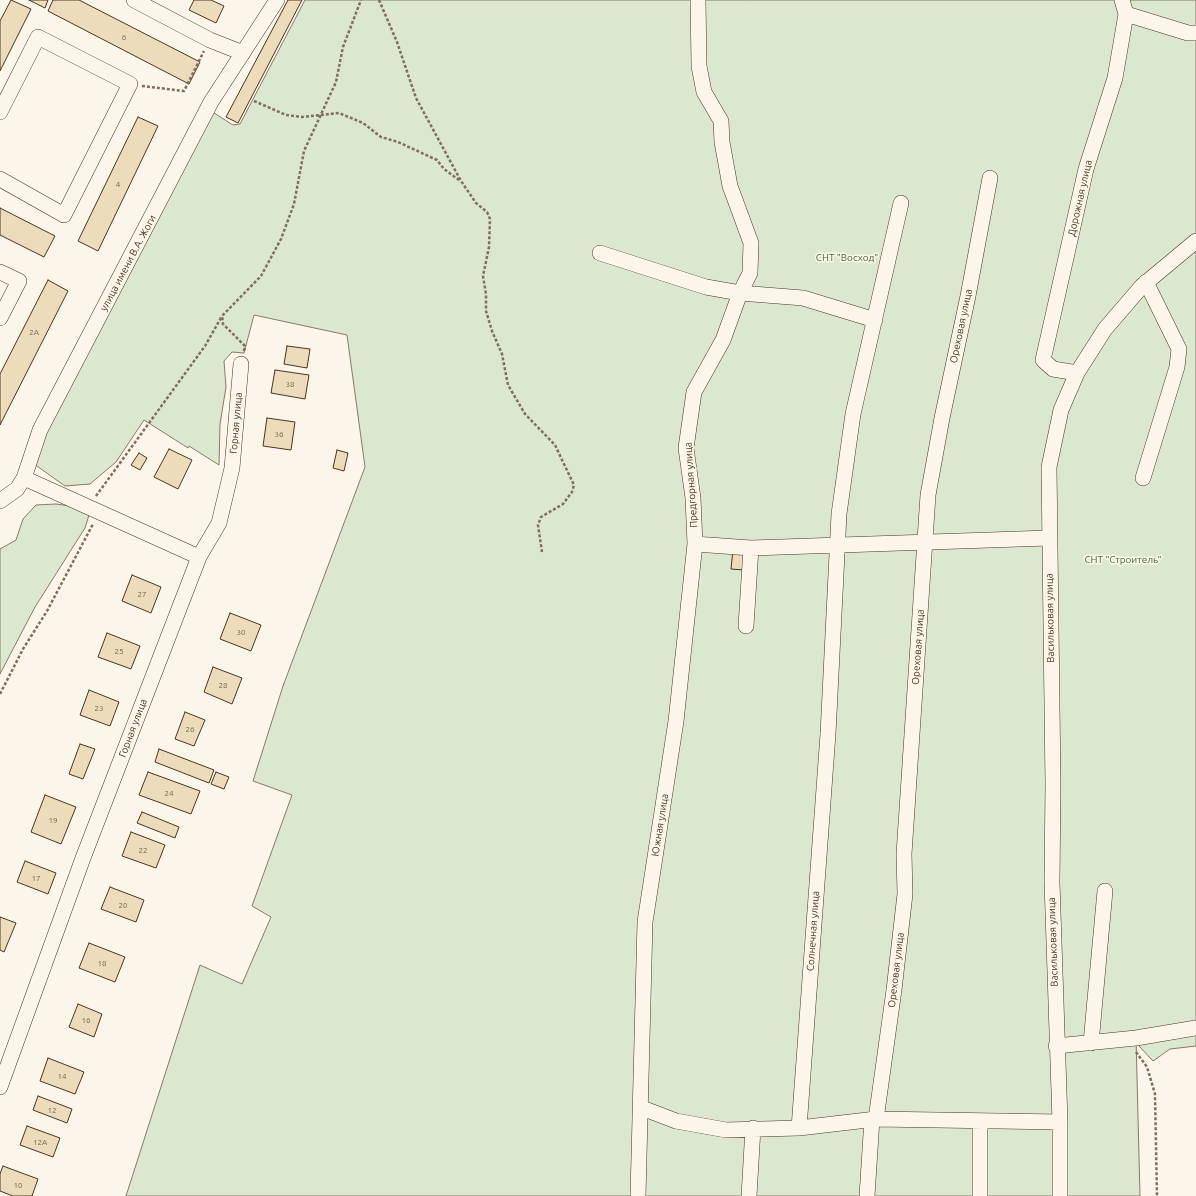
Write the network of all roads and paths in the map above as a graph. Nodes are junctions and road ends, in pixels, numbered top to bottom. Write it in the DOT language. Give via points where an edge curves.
graph roads {
  1 [pos="134,0"];
  2 [pos="277,0"];
  3 [pos="361,0"];
  4 [pos="379,0"];
  5 [pos="698,0"];
  6 [pos="1124,7"];
  7 [pos="1196,33"];
  8 [pos="210,40"];
  9 [pos="243,53"];
  10 [pos="130,84"];
  11 [pos="254,101"];
  12 [pos="0,112"];
  13 [pos="320,116"];
  14 [pos="990,178"];
  15 [pos="0,179"];
  16 [pos="461,181"];
  17 [pos="901,202"];
  18 [pos="1196,241"];
  19 [pos="600,253"];
  20 [pos="0,272"];
  21 [pos="1146,282"];
  22 [pos="740,293"];
  23 [pos="222,316"];
  24 [pos="0,318"];
  25 [pos="875,320"];
  26 [pos="241,364"];
  27 [pos="1077,373"];
  28 [pos="24,478"];
  29 [pos="1143,478"];
  30 [pos="0,501"];
  31 [pos="94,509"];
  32 [pos="1049,538"];
  33 [pos="924,541"];
  34 [pos="695,544"];
  35 [pos="837,547"];
  36 [pos="751,548"];
  37 [pos="542,552"];
  38 [pos="199,556"];
  39 [pos="746,626"];
  40 [pos="0,694"];
  41 [pos="1105,891"];
  42 [pos="1196,1028"];
  43 [pos="1115,1040"];
  44 [pos="1091,1043"];
  45 [pos="1056,1046"];
  46 [pos="0,1086"];
  47 [pos="642,1108"];
  48 [pos="874,1119"];
  49 [pos="980,1122"];
  50 [pos="1060,1122"];
  51 [pos="753,1128"];
  52 [pos="799,1128"];
  53 [pos="638,1196"];
  54 [pos="749,1196"];
  55 [pos="868,1196"];
  56 [pos="980,1196"];
  57 [pos="1060,1196"];
  58 [pos="1157,1196"];
  1 -- 8 [label="street"];
  2 -- 9 [label="street, улица имени В.А. Жоги"];
  3 -- 13 [label="path" via="343,47 336,82"];
  4 -- 16 [label="path" via="395,36 416,98"];
  5 -- 22 [label="street, Предгорная улица" via="699,66 704,92 722,121 722,142 730,186 751,243 750,273"];
  6 -- 7 [label="street"];
  6 -- 27 [label="street, Дорожная улица" via="1115,78 1086,168 1043,360 1053,369"];
  8 -- 9 [label="street"];
  8 -- 10 [label="path" via="184,91"];
  9 -- 28 [label="street, улица имени В.А. Жоги" via="211,102 40,430"];
  10 -- 12 [label="street" via="38,37"];
  10 -- 15 [label="street" via="64,215"];
  11 -- 13 [label="path" via="286,115"];
  13 -- 16 [label="path" via="339,113 363,123 381,137 437,160 444,169"];
  13 -- 23 [label="path" via="304,151 294,204 281,239 261,276"];
  14 -- 33 [label="street, Ореховая улица" via="940,425 928,495"];
  16 -- 37 [label="path" via="490,219 489,247 483,276 486,310 502,354 508,385 525,414 554,445 574,485 563,504 541,516 538,525"];
  17 -- 25 [label="street, Солнечная улица"];
  18 -- 21 [label="street, Васильковая улица"];
  19 -- 22 [label="street" via="706,287"];
  20 -- 24 [label="street" via="19,281"];
  21 -- 27 [label="street, Васильковая улица" via="1105,329"];
  21 -- 29 [label="street" via="1179,349 1177,367"];
  22 -- 25 [label="street" via="803,298"];
  22 -- 34 [label="street, Предгорная улица" via="723,340 694,392 686,448 693,498"];
  23 -- 26 [label="path" via="223,324 245,346"];
  23 -- 31 [label="path" via="205,346"];
  25 -- 35 [label="street, Солнечная улица" via="853,414"];
  26 -- 38 [label="street, Горная улица" via="232,468 219,523"];
  27 -- 32 [label="street, Васильковая улица" via="1061,410 1049,467"];
  28 -- 30 [label="street" via="17,489"];
  28 -- 31 [label="street"];
  31 -- 38 [label="street"];
  31 -- 40 [label="path" via="58,591 23,649"];
  32 -- 33 [label="street"];
  32 -- 45 [label="street, Васильковая улица"];
  33 -- 35 [label="street"];
  33 -- 48 [label="street, Ореховая улица" via="904,854 905,894 894,990"];
  34 -- 36 [label="street"];
  34 -- 47 [label="street, Южная улица" via="676,721 645,922"];
  35 -- 36 [label="street"];
  35 -- 52 [label="street, Солнечная улица" via="828,734"];
  36 -- 39 [label="street"];
  38 -- 46 [label="street, Горная улица" via="83,858"];
  41 -- 44 [label="street"];
  42 -- 43 [label="street"];
  43 -- 44 [label="street"];
  43 -- 58 [label="path" via="1128,1046 1147,1067 1155,1094"];
  44 -- 45 [label="street"];
  45 -- 50 [label="street, Васильковая улица"];
  47 -- 51 [label="street" via="676,1121 726,1130"];
  47 -- 53 [label="street"];
  48 -- 49 [label="street"];
  48 -- 52 [label="street"];
  48 -- 55 [label="street, Ореховая улица"];
  49 -- 50 [label="street"];
  49 -- 56 [label="street"];
  50 -- 57 [label="street, Васильковая улица"];
  51 -- 52 [label="street"];
  51 -- 54 [label="street"];
}
